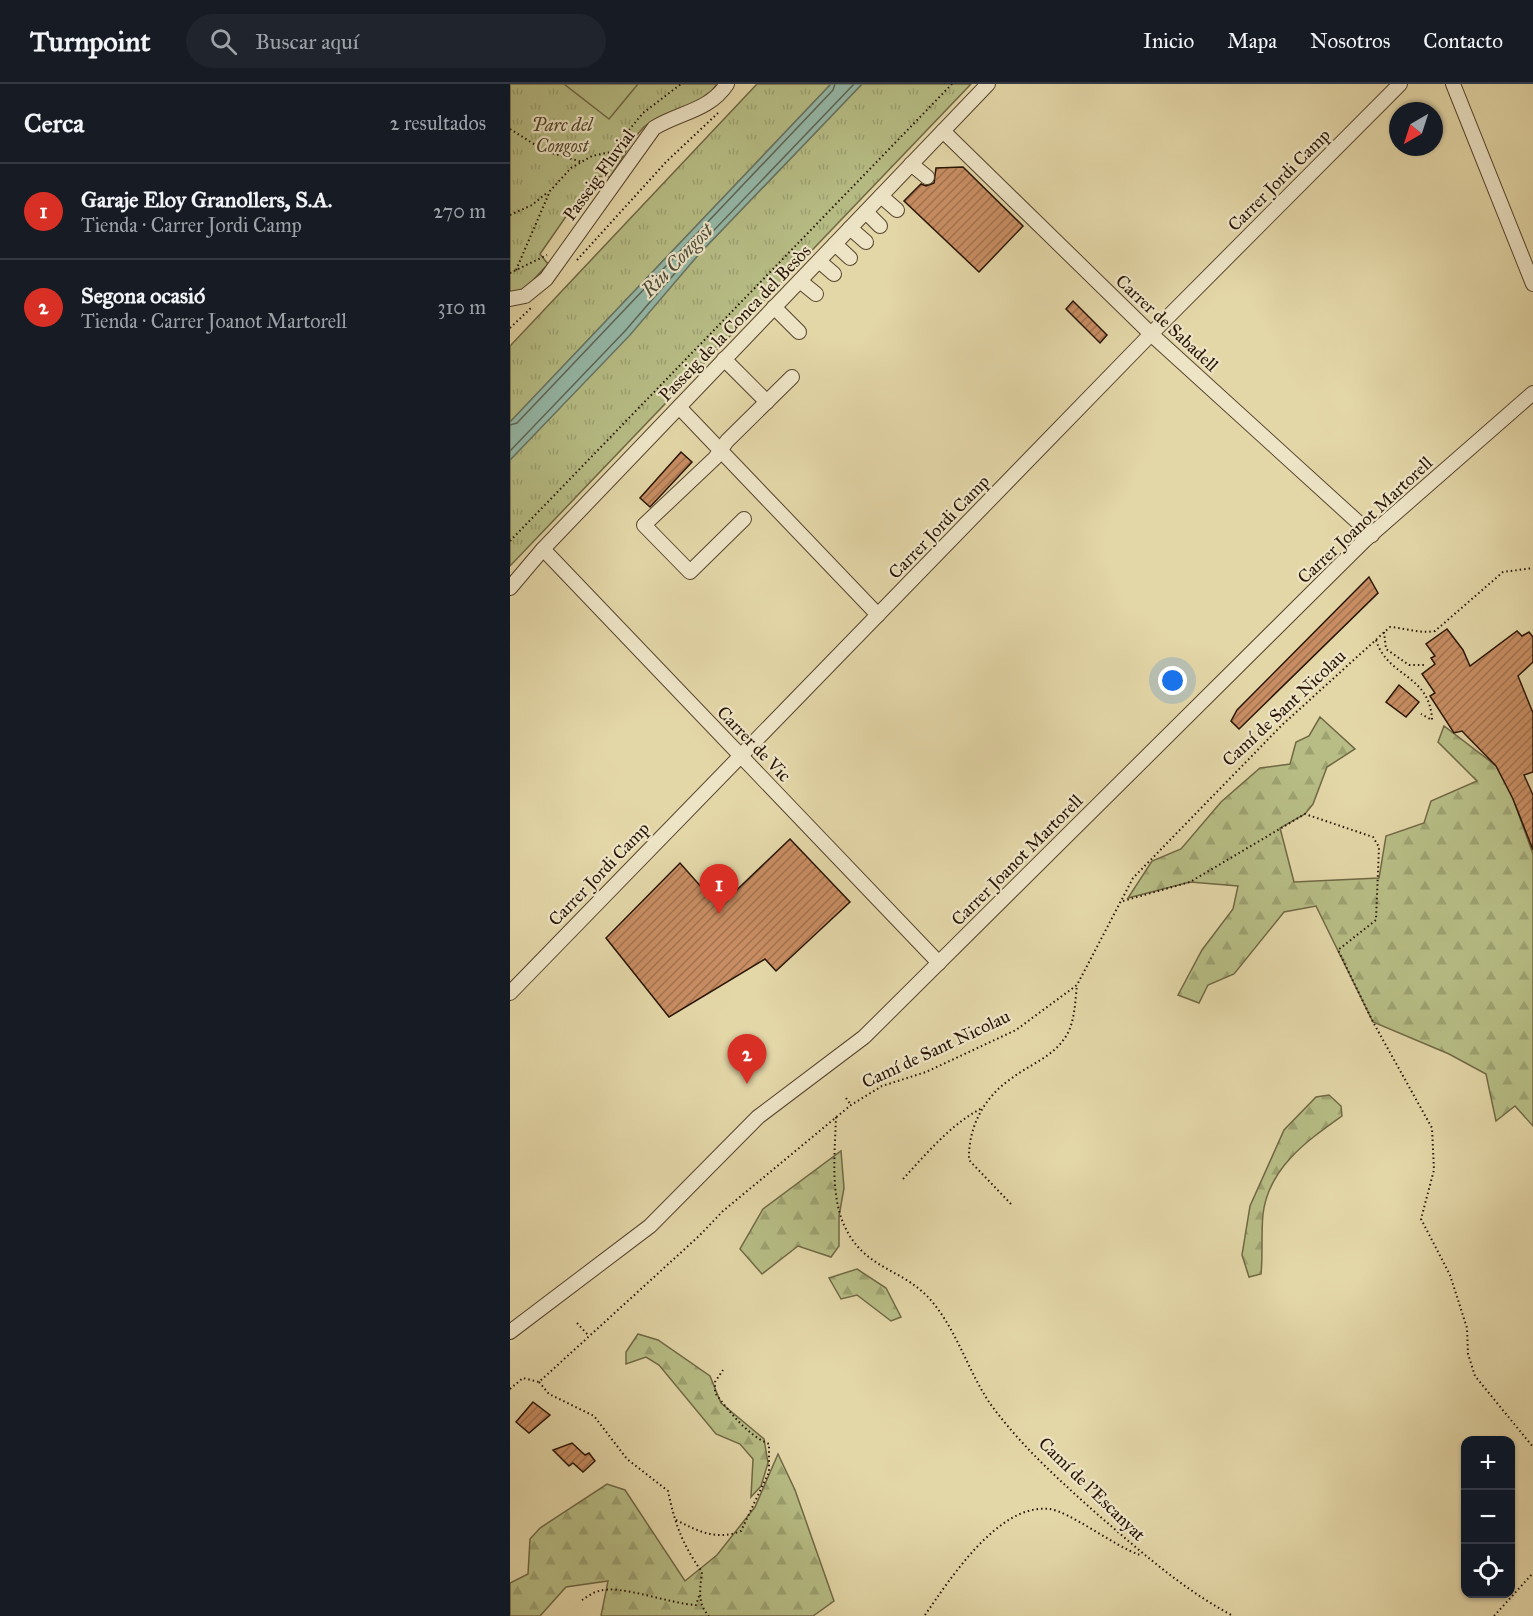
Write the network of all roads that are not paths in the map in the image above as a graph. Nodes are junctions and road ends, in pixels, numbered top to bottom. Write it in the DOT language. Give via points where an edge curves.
graph roads {
  1 [pos="727,84"];
  2 [pos="988,84"];
  3 [pos="1453,84"];
  4 [pos="1398,85"];
  5 [pos="943,131"];
  6 [pos="911,164"];
  7 [pos="927,177"];
  8 [pos="881,196"];
  9 [pos="897,210"];
  10 [pos="866,212"];
  11 [pos="880,226"];
  12 [pos="850,228"];
  13 [pos="866,242"];
  14 [pos="835,244"];
  15 [pos="850,258"];
  16 [pos="819,261"];
  17 [pos="834,274"];
  18 [pos="800,281"];
  19 [pos="1533,284"];
  20 [pos="816,294"];
  21 [pos="510,299"];
  22 [pos="774,307"];
  23 [pos="799,332"];
  24 [pos="1151,334"];
  25 [pos="724,359"];
  26 [pos="792,377"];
  27 [pos="1533,393"];
  28 [pos="766,402"];
  29 [pos="679,407"];
  30 [pos="722,450"];
  31 [pos="744,519"];
  32 [pos="1372,535"];
  33 [pos="543,549"];
  34 [pos="510,588"];
  35 [pos="878,615"];
  36 [pos="740,755"];
  37 [pos="939,963"];
  38 [pos="510,993"];
  39 [pos="513,1324"];
  1 -- 21 [label="street, Passeig Fluvial" via="719,96 702,108 670,118 654,128 546,279 525,296"];
  2 -- 5 [label="street, Passeig de la Conca del Besòs"];
  3 -- 19 [label="street"];
  4 -- 24 [label="street, Carrer Jordi Camp"];
  5 -- 6 [label="street, Passeig de la Conca del Besòs"];
  5 -- 24 [label="street, Carrer de Sabadell"];
  6 -- 7 [label="street"];
  6 -- 8 [label="street, Passeig de la Conca del Besòs"];
  8 -- 9 [label="street"];
  8 -- 10 [label="street, Passeig de la Conca del Besòs"];
  10 -- 11 [label="street"];
  10 -- 12 [label="street, Passeig de la Conca del Besòs"];
  12 -- 13 [label="street"];
  12 -- 14 [label="street, Passeig de la Conca del Besòs"];
  14 -- 15 [label="street"];
  14 -- 16 [label="street, Passeig de la Conca del Besòs"];
  16 -- 17 [label="street"];
  16 -- 18 [label="street, Passeig de la Conca del Besòs"];
  18 -- 20 [label="street"];
  18 -- 22 [label="street, Passeig de la Conca del Besòs"];
  22 -- 23 [label="street"];
  22 -- 25 [label="street, Passeig de la Conca del Besòs"];
  24 -- 32 [label="street, Carrer de Sabadell"];
  24 -- 35 [label="street, Carrer Jordi Camp"];
  25 -- 28 [label="street"];
  25 -- 29 [label="street, Passeig de la Conca del Besòs"];
  26 -- 28 [label="street"];
  27 -- 32 [label="street, Carrer Joanot Martorell"];
  28 -- 30 [label="street"];
  29 -- 30 [label="street"];
  29 -- 33 [label="street, Passeig de la Conca del Besòs"];
  30 -- 31 [label="street" via="644,525 690,572"];
  30 -- 35 [label="street"];
  32 -- 37 [label="street, Carrer Joanot Martorell"];
  33 -- 34 [label="street, Passeig de la Conca del Besòs"];
  33 -- 36 [label="street, Carrer de Vic"];
  35 -- 36 [label="street, Carrer Jordi Camp"];
  36 -- 37 [label="street, Carrer de Vic"];
  36 -- 38 [label="street, Carrer Jordi Camp"];
  37 -- 39 [label="street, Carrer Joanot Martorell" via="864,1037 758,1117 650,1226"];
}
